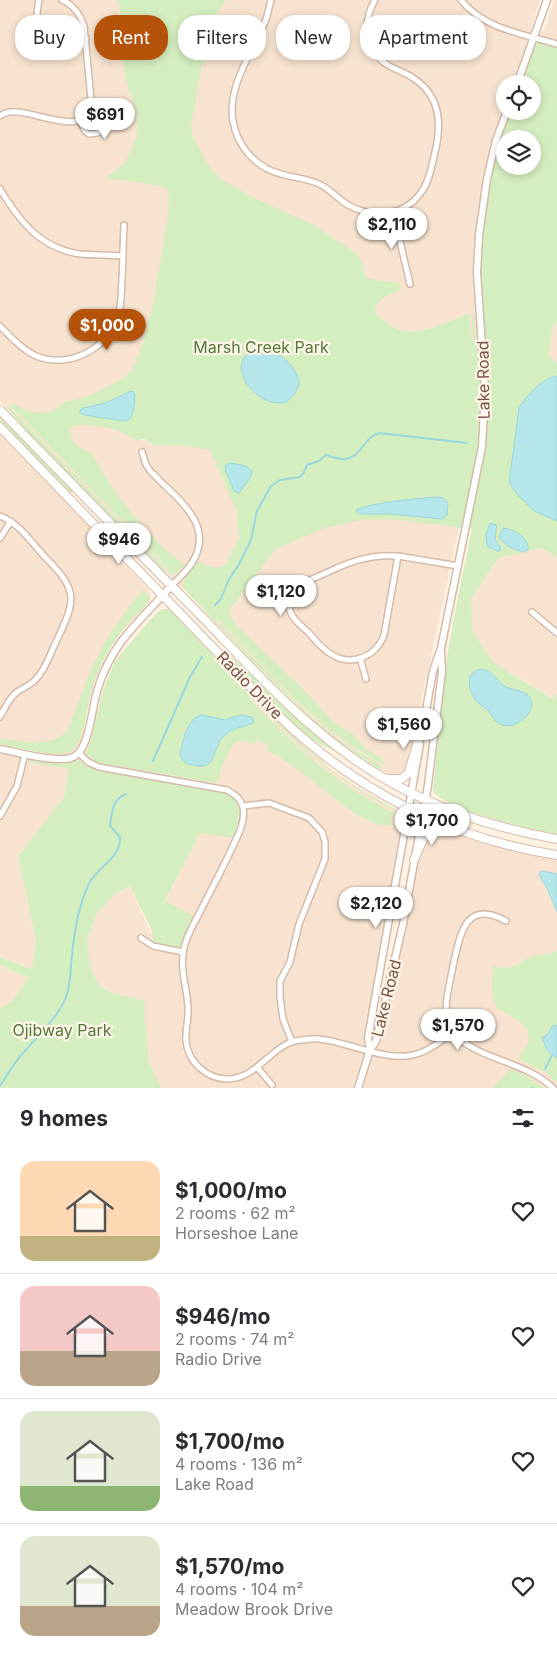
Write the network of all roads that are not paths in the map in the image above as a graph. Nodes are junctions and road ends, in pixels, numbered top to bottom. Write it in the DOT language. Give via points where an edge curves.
graph roads {
  1 [pos="38,0"];
  2 [pos="62,0"];
  3 [pos="271,0"];
  4 [pos="375,0"];
  5 [pos="461,0"];
  6 [pos="547,0"];
  7 [pos="86,38"];
  8 [pos="534,38"];
  9 [pos="557,44"];
  10 [pos="520,75"];
  11 [pos="89,113"];
  12 [pos="0,116"];
  13 [pos="504,120"];
  14 [pos="80,121"];
  15 [pos="0,189"];
  16 [pos="393,212"];
  17 [pos="124,225"];
  18 [pos="123,256"];
  19 [pos="410,284"];
  20 [pos="0,326"];
  21 [pos="0,410"];
  22 [pos="0,427"];
  23 [pos="142,452"];
  24 [pos="0,516"];
  25 [pos="11,521"];
  26 [pos="0,538"];
  27 [pos="398,556"];
  28 [pos="458,566"];
  29 [pos="172,586"];
  30 [pos="164,595"];
  31 [pos="532,612"];
  32 [pos="557,633"];
  33 [pos="441,648"];
  34 [pos="360,658"];
  35 [pos="366,679"];
  36 [pos="0,717"];
  37 [pos="424,723"];
  38 [pos="0,749"];
  39 [pos="79,753"];
  40 [pos="25,754"];
  41 [pos="381,776"];
  42 [pos="412,793"];
  43 [pos="425,800"];
  44 [pos="243,806"];
  45 [pos="409,808"];
  46 [pos="422,815"];
  47 [pos="0,816"];
  48 [pos="446,826"];
  49 [pos="557,839"];
  50 [pos="557,855"];
  51 [pos="414,860"];
  52 [pos="506,921"];
  53 [pos="141,938"];
  54 [pos="183,952"];
  55 [pos="453,1033"];
  56 [pos="292,1042"];
  57 [pos="370,1051"];
  58 [pos="256,1067"];
  59 [pos="272,1085"];
  60 [pos="358,1088"];
  61 [pos="554,1088"];
  1 -- 7 [label="street" via="38,21 45,32"];
  2 -- 7 [label="street" via="80,16"];
  3 -- 16 [label="street" via="266,20 235,90 232,106 237,136 252,158 266,169 311,180 363,211"];
  4 -- 16 [label="street" via="368,15 367,30 375,53 386,64 421,84 432,98 439,116 438,140 423,190 411,204"];
  5 -- 8 [label="street" via="487,22"];
  6 -- 8 [label="street"];
  7 -- 11 [label="street" via="91,99"];
  8 -- 9 [label="street"];
  8 -- 10 [label="street"];
  11 -- 14 [label="street"];
  11 -- 14 [label="street" via="101,124 98,133 89,134"];
  12 -- 14 [label="street" via="11,112 67,122"];
  13 -- 28 [label="street, Lake Road" via="487,179 479,235 477,272 485,373 484,423 479,467"];
  15 -- 18 [label="street" via="23,223 41,239 80,254"];
  16 -- 19 [label="street"];
  17 -- 18 [label="street"];
  18 -- 20 [label="street" via="118,318 106,338 89,352 64,360 41,358 25,350"];
  21 -- 29 [label="main road, Radio Drive"];
  22 -- 30 [label="main road, Radio Drive"];
  23 -- 29 [label="street" via="148,468 189,510 198,528 199,544 194,559"];
  24 -- 25 [label="street"];
  25 -- 26 [label="street"];
  25 -- 36 [label="street" via="65,578 71,607 42,671 35,681 12,697"];
  27 -- 28 [label="street"];
  27 -- 34 [label="street" via="382,639 374,650"];
  27 -- 34 [label="street" via="355,560 299,586 290,598 292,616 326,651 341,659"];
  28 -- 33 [label="street, Lake Road"];
  29 -- 30 [label="street"];
  29 -- 41 [label="main road, Radio Drive" via="309,724"];
  30 -- 39 [label="street" via="130,630 108,663 95,696 86,741"];
  30 -- 45 [label="main road, Radio Drive" via="298,734 348,773"];
  31 -- 32 [label="street"];
  33 -- 37 [label="street, Lake Road" via="433,671"];
  33 -- 43 [label="street, Lake Road" via="442,672"];
  34 -- 35 [label="street"];
  37 -- 41 [label="main road" via="408,775 397,780"];
  37 -- 42 [label="street, Lake Road"];
  38 -- 40 [label="street"];
  39 -- 40 [label="street" via="62,760"];
  39 -- 44 [label="street" via="99,767 227,790"];
  40 -- 47 [label="street" via="17,786"];
  41 -- 42 [label="main road, Radio Drive"];
  42 -- 43 [label="main road, Radio Drive"];
  42 -- 45 [label="street, Lake Road"];
  43 -- 46 [label="street, Lake Road"];
  43 -- 49 [label="main road, Radio Drive" via="494,826"];
  44 -- 54 [label="street" via="241,828"];
  44 -- 56 [label="street" via="270,803 309,818 322,832 325,842 325,858 299,924 290,962 280,981 283,1018"];
  45 -- 46 [label="main road, Radio Drive"];
  45 -- 57 [label="street, Lake Road" via="368,1038"];
  46 -- 48 [label="main road, Radio Drive"];
  46 -- 51 [label="street, Lake Road"];
  48 -- 50 [label="main road, Radio Drive" via="491,841"];
  48 -- 51 [label="main road" via="430,828"];
  51 -- 57 [label="street, Lake Road" via="393,974 376,1041"];
  52 -- 55 [label="street" via="496,915 482,913 469,920 462,931 445,1007"];
  53 -- 54 [label="street" via="153,946"];
  54 -- 58 [label="street" via="182,971 188,1008 186,1042 190,1056 202,1070 217,1078 241,1077"];
  55 -- 57 [label="street" via="410,1056 387,1056"];
  55 -- 61 [label="street" via="469,1046 528,1071"];
  56 -- 57 [label="street" via="318,1038"];
  56 -- 58 [label="street"];
  57 -- 60 [label="street, Lake Road"];
  58 -- 59 [label="street"];
}
